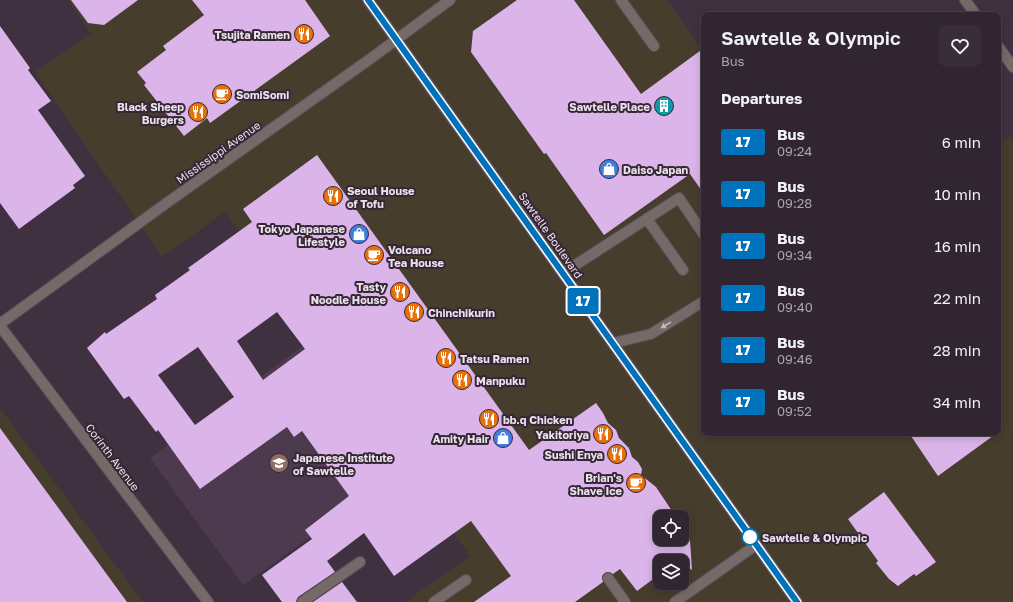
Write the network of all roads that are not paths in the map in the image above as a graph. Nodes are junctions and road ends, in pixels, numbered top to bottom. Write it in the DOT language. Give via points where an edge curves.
graph roads {
  1 [pos="368,0"];
  2 [pos="450,0"];
  3 [pos="621,0"];
  4 [pos="965,0"];
  5 [pos="974,12"];
  6 [pos="396,39"];
  7 [pos="654,46"];
  8 [pos="1001,50"];
  9 [pos="1013,67"];
  10 [pos="647,219"];
  11 [pos="701,231"];
  12 [pos="683,270"];
  13 [pos="563,273"];
  14 [pos="701,304"];
  15 [pos="0,325"];
  16 [pos="613,343"];
  17 [pos="756,545"];
  18 [pos="360,562"];
  19 [pos="608,578"];
  20 [pos="466,580"];
  21 [pos="208,602"];
  22 [pos="302,602"];
  23 [pos="434,602"];
  24 [pos="626,602"];
  25 [pos="675,602"];
  26 [pos="796,602"];
  1 -- 6 [label="street, Sawtelle Boulevard"];
  2 -- 6 [label="street, Mississippi Avenue"];
  3 -- 7 [label="street"];
  4 -- 5 [label="street"];
  6 -- 13 [label="street, Sawtelle Boulevard"];
  6 -- 15 [label="street, Mississippi Avenue"];
  8 -- 9 [label="street"];
  10 -- 11 [label="street" via="679,198"];
  10 -- 12 [label="street"];
  10 -- 13 [label="street"];
  13 -- 16 [label="street, Sawtelle Boulevard"];
  14 -- 16 [label="street, one-way" via="651,334"];
  15 -- 21 [label="street, Corinth Avenue"];
  16 -- 17 [label="street, Sawtelle Boulevard"];
  17 -- 25 [label="street"];
  17 -- 26 [label="street, Sawtelle Boulevard"];
  18 -- 22 [label="street"];
  19 -- 24 [label="street"];
  20 -- 23 [label="street"];
}
